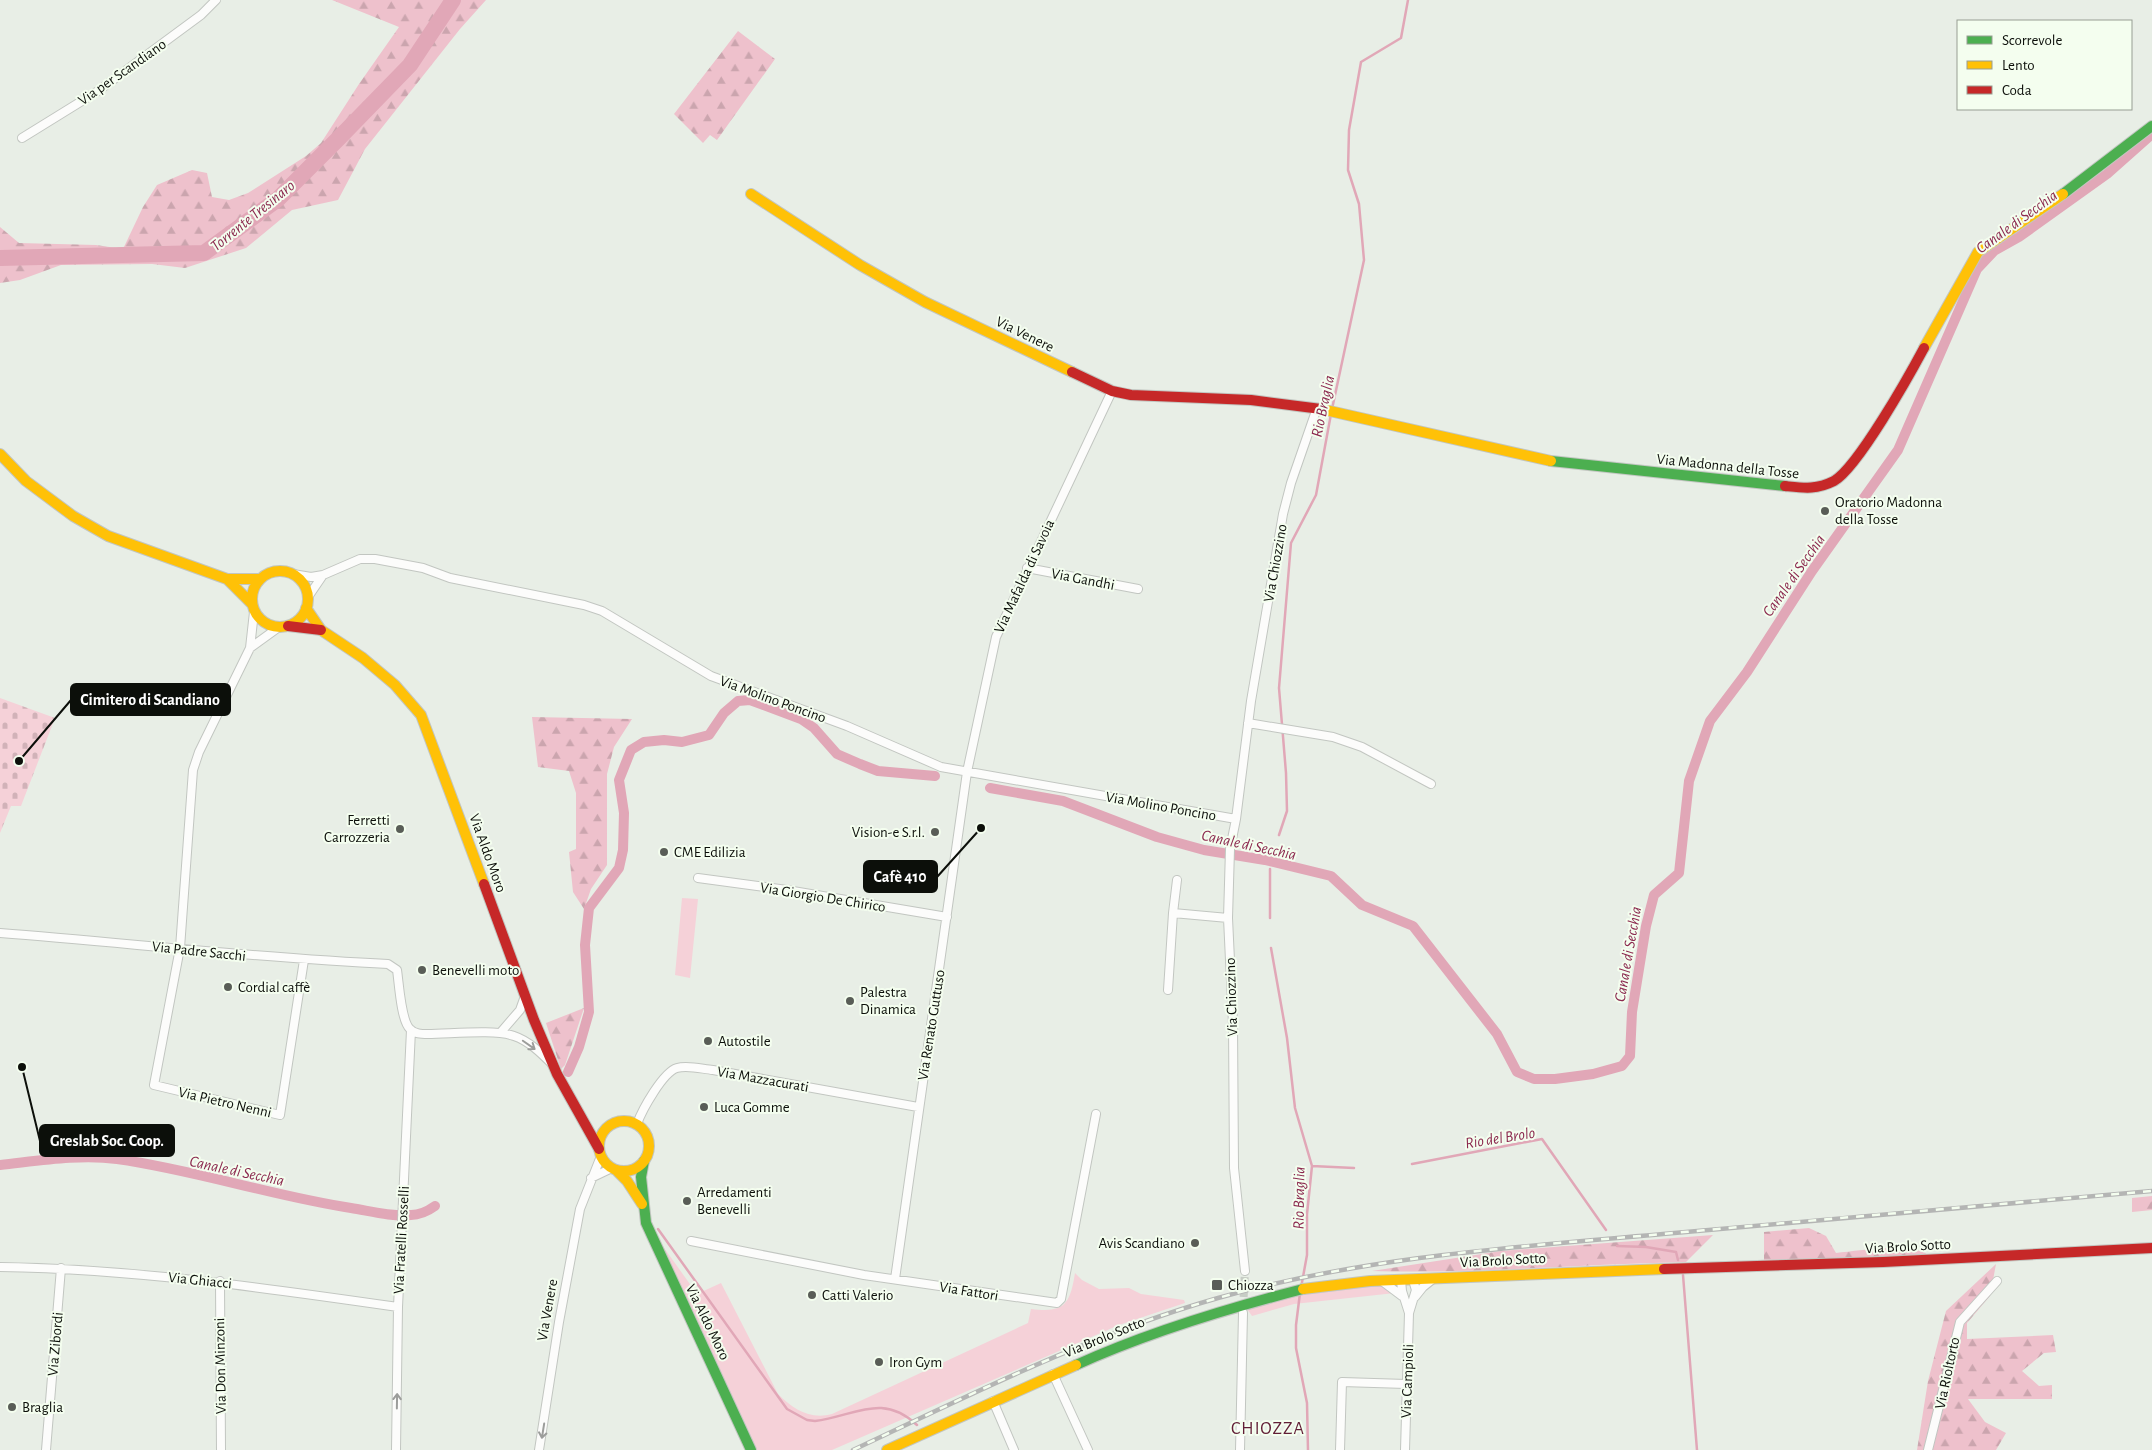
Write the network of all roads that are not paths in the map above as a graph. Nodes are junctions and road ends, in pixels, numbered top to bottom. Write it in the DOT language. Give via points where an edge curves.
graph roads {
  1 [pos="216,0"];
  2 [pos="2152,126"];
  3 [pos="22,138"];
  4 [pos="750,194"];
  5 [pos="1112,391"];
  6 [pos="1321,408"];
  7 [pos="0,454"];
  8 [pos="1027,568"];
  9 [pos="293,574"];
  10 [pos="323,575"];
  11 [pos="227,579"];
  12 [pos="260,579"];
  13 [pos="1138,589"];
  14 [pos="307,603"];
  15 [pos="253,608"];
  16 [pos="283,627"];
  17 [pos="322,630"];
  18 [pos="250,648"];
  19 [pos="1248,723"];
  20 [pos="967,772"];
  21 [pos="1431,784"];
  22 [pos="1236,819"];
  23 [pos="698,878"];
  24 [pos="1177,880"];
  25 [pos="1173,913"];
  26 [pos="947,917"];
  27 [pos="1228,918"];
  28 [pos="0,933"];
  29 [pos="180,948"];
  30 [pos="304,960"];
  31 [pos="397,970"];
  32 [pos="1168,990"];
  33 [pos="525,996"];
  34 [pos="411,1030"];
  35 [pos="501,1032"];
  36 [pos="555,1069"];
  37 [pos="918,1107"];
  38 [pos="1096,1114"];
  39 [pos="584,1120"];
  40 [pos="637,1124"];
  41 [pos="606,1128"];
  42 [pos="600,1153"];
  43 [pos="644,1161"];
  44 [pos="614,1169"];
  45 [pos="591,1178"];
  46 [pos="642,1205"];
  47 [pos="691,1241"];
  48 [pos="2152,1248"];
  49 [pos="0,1267"];
  50 [pos="61,1268"];
  51 [pos="1245,1272"];
  52 [pos="895,1279"];
  53 [pos="1433,1279"];
  54 [pos="1382,1280"];
  55 [pos="1402,1280"];
  56 [pos="1414,1280"];
  57 [pos="220,1281"];
  58 [pos="1997,1281"];
  59 [pos="1404,1298"];
  60 [pos="1413,1301"];
  61 [pos="398,1306"];
  62 [pos="1409,1312"];
  63 [pos="1243,1313"];
  64 [pos="1054,1374"];
  65 [pos="1406,1384"];
  66 [pos="993,1401"];
  67 [pos="46,1450"];
  68 [pos="221,1450"];
  69 [pos="396,1450"];
  70 [pos="540,1450"];
  71 [pos="751,1450"];
  72 [pos="887,1450"];
  73 [pos="1014,1450"];
  74 [pos="1088,1450"];
  75 [pos="1240,1450"];
  76 [pos="1340,1450"];
  77 [pos="1404,1450"];
  78 [pos="1928,1450"];
  1 -- 3 [label="street, Via per Scandiano" via="201,15 98,91"];
  2 -- 6 [label="main road, Via Madonna della Tosse" via="2033,216 1978,252 1893,401 1852,464 1826,485 1801,489 1562,463"];
  4 -- 5 [label="main road, Via Venere" via="860,265 925,302"];
  5 -- 6 [label="main road, Via Venere"];
  5 -- 8 [label="street, Via Mafalda di Savoia"];
  6 -- 19 [label="street, Via Chiozzino" via="1293,474 1283,514"];
  7 -- 11 [label="main road" via="26,481 108,536"];
  8 -- 13 [label="street, Via Gandhi"];
  8 -- 20 [label="street, Via Mafalda di Savoia" via="996,637"];
  9 -- 10 [label="street, Via Molino Poncino" via="312,578"];
  9 -- 12 [label="main road" via="272,572"];
  9 -- 14 [label="main road" via="304,584"];
  10 -- 14 [label="street"];
  10 -- 20 [label="street, Via Molino Poncino" via="360,559 375,559 602,611 711,676 847,726 941,766"];
  11 -- 12 [label="main road"];
  11 -- 15 [label="main road"];
  12 -- 15 [label="main road" via="254,588"];
  14 -- 16 [label="main road" via="297,621"];
  14 -- 17 [label="main road, Via Aldo Moro"];
  15 -- 16 [label="main road" via="265,623"];
  15 -- 18 [label="street"];
  16 -- 17 [label="main road, Via Aldo Moro"];
  16 -- 18 [label="street"];
  17 -- 33 [label="main road, Via Aldo Moro" via="395,685 421,716"];
  18 -- 29 [label="street" via="206,736 193,770"];
  19 -- 21 [label="street" via="1333,737 1362,747"];
  19 -- 22 [label="street, Via Chiozzino"];
  20 -- 22 [label="street, Via Molino Poncino"];
  20 -- 26 [label="street, Via Renato Guttuso"];
  22 -- 27 [label="street, Via Chiozzino" via="1229,860"];
  23 -- 26 [label="street, Via Giorgio De Chirico"];
  24 -- 25 [label="street"];
  25 -- 27 [label="street"];
  25 -- 32 [label="street"];
  26 -- 37 [label="street, Via Renato Guttuso"];
  27 -- 51 [label="street, Via Chiozzino" via="1234,1168"];
  28 -- 29 [label="street, Via Padre Sacchi"];
  29 -- 30 [label="street, Via Padre Sacchi"];
  29 -- 30 [label="street, Via Pietro Nenni" via="154,1085 280,1115"];
  30 -- 31 [label="street, Via Padre Sacchi" via="388,964"];
  31 -- 34 [label="street, Via Fratelli Rosselli" via="406,1023"];
  33 -- 35 [label="street" via="520,1010"];
  33 -- 36 [label="main road, Via Aldo Moro"];
  34 -- 35 [label="street" via="418,1034"];
  34 -- 61 [label="street, Via Fratelli Rosselli"];
  35 -- 36 [label="street, one-way" via="526,1042"];
  36 -- 39 [label="main road, Via Aldo Moro"];
  37 -- 40 [label="street, Via Mazzacurati" via="720,1071 678,1067 669,1072 642,1111"];
  37 -- 52 [label="street, Via Renato Guttuso"];
  38 -- 52 [label="street, Via Fattori" via="1061,1299 1044,1302"];
  39 -- 41 [label="main road"];
  39 -- 42 [label="main road, Via Aldo Moro"];
  40 -- 41 [label="main road" via="621,1120"];
  40 -- 43 [label="main road" via="648,1137 650,1145"];
  41 -- 42 [label="main road" via="601,1135"];
  42 -- 44 [label="main road"];
  42 -- 45 [label="street, Via Venere"];
  43 -- 44 [label="main road" via="631,1170"];
  43 -- 46 [label="main road, Via Aldo Moro"];
  44 -- 45 [label="street"];
  44 -- 46 [label="main road, Via Aldo Moro" via="627,1181"];
  45 -- 70 [label="street, Via Venere, one-way" via="578,1218"];
  46 -- 71 [label="main road, Via Aldo Moro" via="654,1243"];
  47 -- 52 [label="street, Via Fattori"];
  48 -- 53 [label="main road, Via Brolo Sotto"];
  49 -- 50 [label="street, Via Ghiacci"];
  50 -- 57 [label="street, Via Ghiacci"];
  50 -- 67 [label="street, Via Zibordi"];
  53 -- 56 [label="main road, Via Brolo Sotto"];
  53 -- 60 [label="street, Via Campioli"];
  54 -- 55 [label="main road, Via Brolo Sotto"];
  54 -- 59 [label="street"];
  54 -- 64 [label="main road, Via Brolo Sotto" via="1307,1288 1243,1303 1185,1321"];
  55 -- 56 [label="main road, Via Brolo Sotto"];
  55 -- 59 [label="street, Via Campioli"];
  56 -- 60 [label="street, Via Campioli"];
  57 -- 61 [label="street, Via Ghiacci"];
  57 -- 68 [label="street, Via Don Minzoni"];
  58 -- 78 [label="street, Via Rioltorto" via="1960,1322"];
  59 -- 62 [label="street, Via Campioli"];
  60 -- 62 [label="street, Via Campioli"];
  69 -- 61 [label="street, Via Fratelli Rosselli, one-way"];
  62 -- 65 [label="street, Via Campioli"];
  63 -- 75 [label="street"];
  64 -- 66 [label="main road, Via Brolo Sotto"];
  64 -- 74 [label="street"];
  65 -- 76 [label="street" via="1342,1382"];
  65 -- 77 [label="street, Via Campioli"];
  66 -- 72 [label="main road, Via Brolo Sotto"];
  66 -- 73 [label="street"];
}
